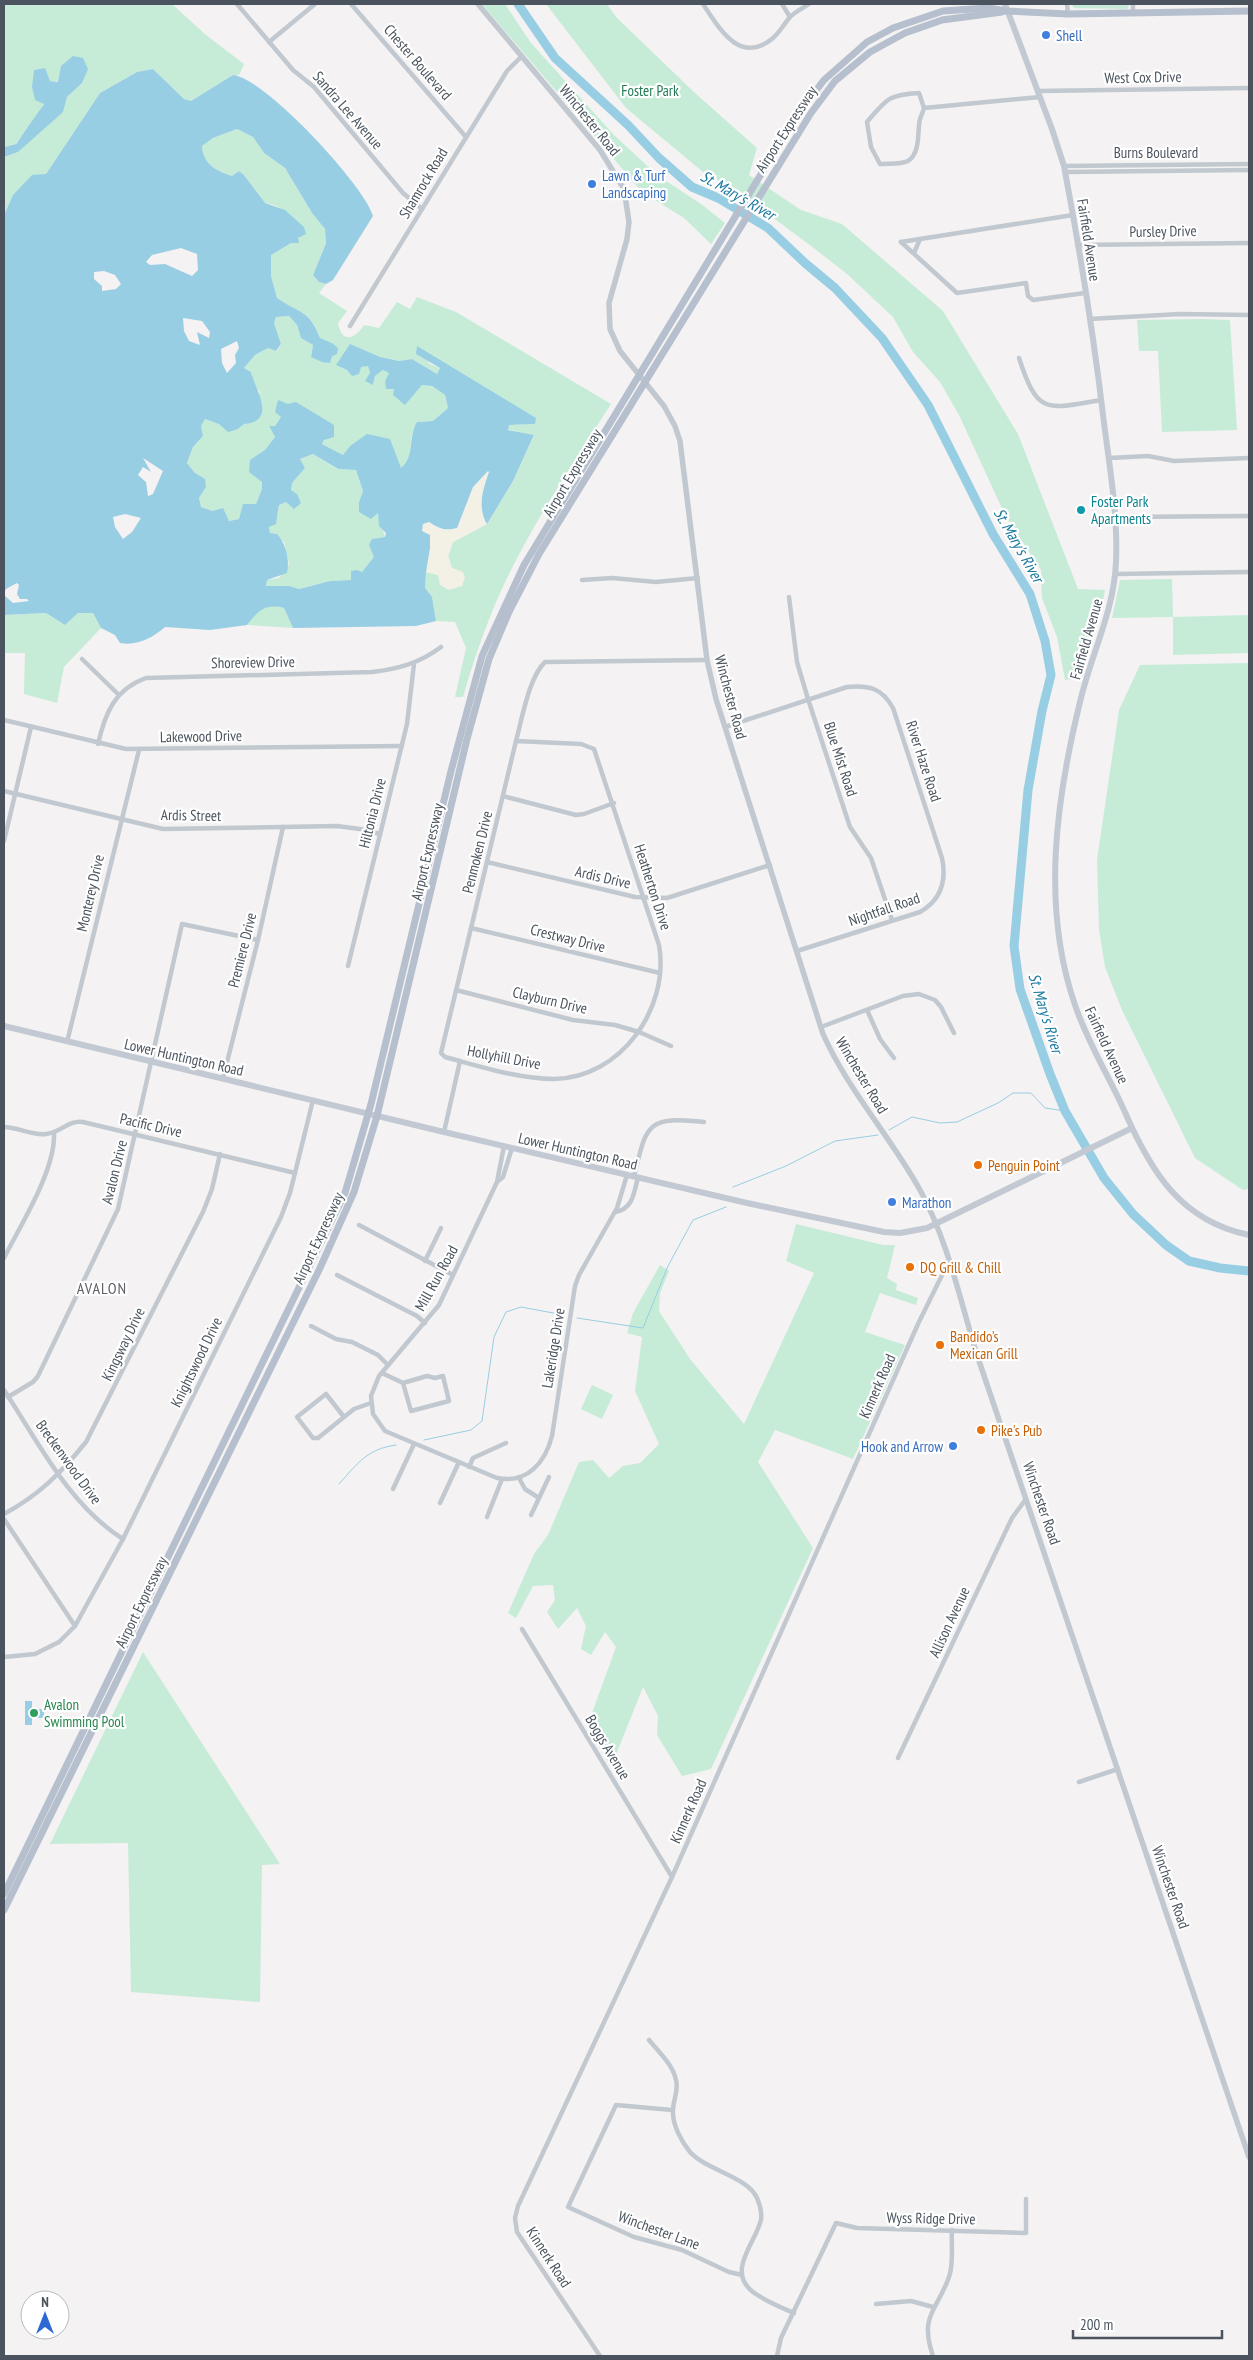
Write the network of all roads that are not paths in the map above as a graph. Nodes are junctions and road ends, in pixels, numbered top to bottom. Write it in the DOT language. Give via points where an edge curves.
graph roads {
  1 [pos="237,4"];
  2 [pos="315,4"];
  3 [pos="351,4"];
  4 [pos="478,4"];
  5 [pos="702,4"];
  6 [pos="782,4"];
  7 [pos="809,4"];
  8 [pos="986,4"];
  9 [pos="1067,4"];
  10 [pos="1133,4"];
  11 [pos="978,8"];
  12 [pos="1006,8"];
  13 [pos="1210,8"];
  14 [pos="1249,11"];
  15 [pos="1068,14"];
  16 [pos="1133,14"];
  17 [pos="790,17"];
  18 [pos="269,42"];
  19 [pos="522,56"];
  20 [pos="1249,88"];
  21 [pos="1039,94"];
  22 [pos="924,108"];
  23 [pos="466,137"];
  24 [pos="1249,164"];
  25 [pos="1064,169"];
  26 [pos="1249,170"];
  27 [pos="422,209"];
  28 [pos="1073,215"];
  29 [pos="920,239"];
  30 [pos="1249,242"];
  31 [pos="1078,245"];
  32 [pos="914,254"];
  33 [pos="1085,293"];
  34 [pos="1249,315"];
  35 [pos="1089,319"];
  36 [pos="350,326"];
  37 [pos="1018,358"];
  38 [pos="642,377"];
  39 [pos="1102,400"];
  40 [pos="1109,458"];
  41 [pos="1249,458"];
  42 [pos="1249,516"];
  43 [pos="1114,517"];
  44 [pos="1249,572"];
  45 [pos="1115,574"];
  46 [pos="698,578"];
  47 [pos="582,580"];
  48 [pos="789,597"];
  49 [pos="441,648"];
  50 [pos="82,658"];
  51 [pos="707,660"];
  52 [pos="414,664"];
  53 [pos="119,695"];
  54 [pos="808,699"];
  55 [pos="4,720"];
  56 [pos="725,726"];
  57 [pos="31,727"];
  58 [pos="516,741"];
  59 [pos="98,744"];
  60 [pos="402,746"];
  61 [pos="139,750"];
  62 [pos="4,791"];
  63 [pos="15,793"];
  64 [pos="503,796"];
  65 [pos="614,804"];
  66 [pos="120,819"];
  67 [pos="283,827"];
  68 [pos="380,834"];
  69 [pos="4,841"];
  70 [pos="942,858"];
  71 [pos="487,862"];
  72 [pos="770,865"];
  73 [pos="644,897"];
  74 [pos="892,920"];
  75 [pos="471,928"];
  76 [pos="258,940"];
  77 [pos="797,951"];
  78 [pos="348,966"];
  79 [pos="660,973"];
  80 [pos="456,990"];
  81 [pos="867,1010"];
  82 [pos="4,1026"];
  83 [pos="821,1027"];
  84 [pos="639,1032"];
  85 [pos="954,1033"];
  86 [pos="67,1042"];
  87 [pos="671,1046"];
  88 [pos="441,1053"];
  89 [pos="894,1058"];
  90 [pos="460,1061"];
  91 [pos="152,1062"];
  92 [pos="223,1078"];
  93 [pos="313,1100"];
  94 [pos="368,1113"];
  95 [pos="377,1116"];
  96 [pos="704,1122"];
  97 [pos="4,1126"];
  98 [pos="1132,1128"];
  99 [pos="54,1132"];
  100 [pos="444,1132"];
  101 [pos="136,1134"];
  102 [pos="504,1146"];
  103 [pos="512,1148"];
  104 [pos="220,1154"];
  105 [pos="295,1173"];
  106 [pos="633,1176"];
  107 [pos="497,1182"];
  108 [pos="615,1212"];
  109 [pos="936,1224"];
  110 [pos="359,1225"];
  111 [pos="441,1228"];
  112 [pos="1249,1235"];
  113 [pos="4,1258"];
  114 [pos="425,1261"];
  115 [pos="950,1265"];
  116 [pos="337,1275"];
  117 [pos="453,1275"];
  118 [pos="425,1323"];
  119 [pos="311,1326"];
  120 [pos="388,1365"];
  121 [pos="382,1372"];
  122 [pos="403,1383"];
  123 [pos="4,1390"];
  124 [pos="8,1397"];
  125 [pos="371,1403"];
  126 [pos="344,1417"];
  127 [pos="506,1443"];
  128 [pos="414,1444"];
  129 [pos="459,1462"];
  130 [pos="469,1466"];
  131 [pos="60,1474"];
  132 [pos="549,1477"];
  133 [pos="517,1478"];
  134 [pos="502,1479"];
  135 [pos="393,1489"];
  136 [pos="539,1498"];
  137 [pos="1027,1498"];
  138 [pos="440,1503"];
  139 [pos="4,1514"];
  140 [pos="531,1515"];
  141 [pos="487,1517"];
  142 [pos="4,1519"];
  143 [pos="123,1539"];
  144 [pos="75,1626"];
  145 [pos="522,1629"];
  146 [pos="4,1656"];
  147 [pos="898,1758"];
  148 [pos="1118,1769"];
  149 [pos="1079,1782"];
  150 [pos="672,1878"];
  151 [pos="4,1894"];
  152 [pos="4,1910"];
  153 [pos="649,2040"];
  154 [pos="672,2110"];
  155 [pos="1249,2157"];
  156 [pos="1026,2199"];
  157 [pos="952,2230"];
  158 [pos="742,2275"];
  159 [pos="876,2304"];
  160 [pos="933,2306"];
  161 [pos="794,2313"];
  162 [pos="600,2356"];
  163 [pos="777,2356"];
  164 [pos="933,2356"];
  1 -- 18 [label="street, Sandra Lee Avenue"];
  2 -- 18 [label="street"];
  3 -- 23 [label="street, Chester Boulevard"];
  4 -- 19 [label="street, Winchester Road"];
  5 -- 17 [label="street" via="729,40 744,47 758,46 774,37"];
  6 -- 17 [label="street"];
  7 -- 17 [label="street"];
  8 -- 11 [label="main road"];
  9 -- 15 [label="street"];
  10 -- 16 [label="street"];
  11 -- 12 [label="main road, Airport Expressway"];
  11 -- 38 [label="main road, Airport Expressway" via="943,11 893,28 867,42 824,80 795,118"];
  12 -- 15 [label="main road"];
  12 -- 21 [label="main road, Fairfield Avenue"];
  12 -- 38 [label="main road, Airport Expressway" via="942,20 904,33 870,52 835,81 811,113 726,252"];
  13 -- 14 [label="main road"];
  13 -- 16 [label="main road"];
  15 -- 16 [label="main road"];
  18 -- 27 [label="street, Sandra Lee Avenue" via="293,70 314,87 403,193"];
  19 -- 23 [label="street, Shamrock Road" via="507,71"];
  19 -- 38 [label="street, Winchester Road" via="600,150 624,189 629,222 627,239 611,292 608,317 620,351"];
  20 -- 21 [label="street, West Cox Drive"];
  21 -- 22 [label="street, West Cox Drive"];
  21 -- 25 [label="main road, Fairfield Avenue"];
  22 -- 22 [label="street" via="912,157 898,163 880,164 871,146 867,122 896,94 919,93"];
  23 -- 27 [label="street, Shamrock Road"];
  24 -- 25 [label="street, Burns Boulevard"];
  25 -- 26 [label="street, Burns Boulevard"];
  25 -- 28 [label="main road, Fairfield Avenue"];
  27 -- 36 [label="street, Shamrock Road"];
  28 -- 29 [label="street"];
  28 -- 31 [label="main road, Fairfield Avenue"];
  29 -- 32 [label="street"];
  29 -- 32 [label="street" via="901,242"];
  30 -- 31 [label="street, Pursley Drive"];
  31 -- 33 [label="main road, Fairfield Avenue"];
  32 -- 33 [label="street" via="957,294 1026,284 1028,296 1033,300"];
  33 -- 35 [label="main road, Fairfield Avenue"];
  34 -- 35 [label="street" via="1180,314"];
  35 -- 39 [label="main road, Fairfield Avenue"];
  37 -- 39 [label="street" via="1028,387 1043,403 1060,406"];
  38 -- 46 [label="street, Winchester Road" via="664,406 680,441"];
  38 -- 94 [label="main road, Airport Expressway" via="524,565 482,656"];
  38 -- 95 [label="main road, Airport Expressway" via="539,554 489,659"];
  39 -- 40 [label="main road, Fairfield Avenue"];
  40 -- 41 [label="street" via="1148,456 1174,461"];
  40 -- 43 [label="main road, Fairfield Avenue"];
  42 -- 43 [label="street"];
  43 -- 45 [label="main road, Fairfield Avenue"];
  44 -- 45 [label="street"];
  45 -- 98 [label="main road, Fairfield Avenue" via="1108,616 1081,697 1070,746 1059,817 1056,912 1064,965 1076,1007"];
  46 -- 47 [label="street" via="656,582 612,578"];
  46 -- 51 [label="street, Winchester Road"];
  48 -- 54 [label="street, Blue Mist Road" via="797,662"];
  49 -- 52 [label="street, Shoreview Drive"];
  50 -- 53 [label="street"];
  51 -- 56 [label="street, Winchester Road"];
  51 -- 58 [label="street, Penmoken Drive" via="545,662 529,695"];
  52 -- 53 [label="street, Shoreview Drive" via="372,672 146,678 131,684"];
  52 -- 60 [label="street, Hiltonia Drive"];
  53 -- 59 [label="street, Shoreview Drive" via="107,711"];
  54 -- 56 [label="street"];
  54 -- 70 [label="street, River Haze Road" via="864,685 889,700"];
  54 -- 74 [label="street, Blue Mist Road" via="850,826 871,858"];
  55 -- 57 [label="street, Lakewood Drive"];
  56 -- 72 [label="street, Winchester Road"];
  57 -- 59 [label="street, Lakewood Drive"];
  57 -- 63 [label="street"];
  58 -- 64 [label="street, Penmoken Drive"];
  58 -- 65 [label="street, Heatherton Drive" via="581,744 594,750"];
  59 -- 61 [label="street, Lakewood Drive"];
  60 -- 61 [label="street, Lakewood Drive"];
  60 -- 68 [label="street, Hiltonia Drive"];
  61 -- 66 [label="street, Monterey Drive"];
  62 -- 63 [label="street, Ardis Street"];
  63 -- 66 [label="street, Ardis Street"];
  63 -- 69 [label="street"];
  64 -- 65 [label="street" via="576,814"];
  64 -- 71 [label="street, Penmoken Drive"];
  65 -- 73 [label="street, Heatherton Drive"];
  66 -- 67 [label="street, Ardis Street" via="163,829"];
  66 -- 86 [label="street, Monterey Drive"];
  67 -- 68 [label="street, Ardis Street" via="348,827"];
  67 -- 76 [label="street, Premiere Drive"];
  68 -- 78 [label="street, Hiltonia Drive"];
  70 -- 74 [label="street, Nightfall Road" via="944,875 938,899 920,912"];
  71 -- 73 [label="street, Ardis Drive"];
  71 -- 75 [label="street, Penmoken Drive"];
  72 -- 73 [label="street, Ardis Drive" via="667,898"];
  72 -- 77 [label="street, Winchester Road"];
  73 -- 79 [label="street, Heatherton Drive" via="659,945"];
  74 -- 77 [label="street, Nightfall Road"];
  75 -- 79 [label="street, Crestway Drive"];
  75 -- 80 [label="street, Penmoken Drive"];
  76 -- 91 [label="street, Avalon Drive" via="182,924"];
  76 -- 92 [label="street, Premiere Drive"];
  77 -- 83 [label="street, Winchester Road"];
  79 -- 84 [label="street, Heatherton Drive" via="650,1013"];
  80 -- 84 [label="street, Clayburn Drive" via="573,1020 616,1025"];
  80 -- 88 [label="street, Penmoken Drive"];
  81 -- 83 [label="street"];
  81 -- 85 [label="street" via="903,996 928,996 942,1007"];
  81 -- 89 [label="street" via="880,1039"];
  82 -- 86 [label="main road, Lower Huntington Road"];
  83 -- 109 [label="street, Winchester Road" via="835,1057 920,1190"];
  84 -- 87 [label="street, Clayburn Drive"];
  84 -- 90 [label="street, Hollyhill Drive" via="618,1055 569,1077 555,1079 519,1075"];
  86 -- 91 [label="main road, Lower Huntington Road"];
  88 -- 90 [label="street, Hollyhill Drive"];
  90 -- 100 [label="street"];
  91 -- 92 [label="main road, Lower Huntington Road"];
  91 -- 101 [label="street, Avalon Drive"];
  92 -- 93 [label="main road, Lower Huntington Road"];
  93 -- 94 [label="main road, Lower Huntington Road"];
  93 -- 105 [label="street, Knightswood Drive"];
  94 -- 95 [label="main road, Lower Huntington Road"];
  94 -- 151 [label="main road, Airport Expressway" via="345,1193 332,1222"];
  95 -- 100 [label="main road, Lower Huntington Road"];
  95 -- 152 [label="main road, Airport Expressway" via="354,1192 320,1268"];
  96 -- 106 [label="street" via="672,1119 655,1124 642,1142"];
  97 -- 99 [label="street, Pacific Drive" via="40,1134"];
  98 -- 109 [label="main road, Lower Huntington Road"];
  98 -- 112 [label="main road, Fairfield Avenue" via="1160,1178 1177,1198 1209,1221"];
  99 -- 101 [label="street, Pacific Drive" via="78,1121"];
  99 -- 113 [label="street" via="49,1166"];
  100 -- 102 [label="main road, Lower Huntington Road"];
  101 -- 104 [label="street, Pacific Drive"];
  101 -- 124 [label="street, Avalon Drive" via="114,1221 47,1360 33,1382"];
  102 -- 103 [label="main road, Lower Huntington Road"];
  102 -- 107 [label="street, Mill Run Road"];
  103 -- 106 [label="main road, Lower Huntington Road"];
  103 -- 107 [label="street, Mill Run Road" via="503,1177"];
  104 -- 105 [label="street, Pacific Drive"];
  104 -- 131 [label="street, Kingsway Drive" via="203,1212 102,1415 86,1442"];
  105 -- 143 [label="street, Knightswood Drive" via="281,1217"];
  106 -- 108 [label="street, Lakeridge Drive"];
  106 -- 108 [label="street, Lakeridge Drive" via="630,1204"];
  106 -- 109 [label="main road, Lower Huntington Road" via="870,1230 900,1233"];
  107 -- 117 [label="street, Mill Run Road"];
  108 -- 133 [label="street, Lakeridge Drive" via="579,1275 550,1444 539,1464"];
  109 -- 115 [label="street, Winchester Road"];
  110 -- 114 [label="street"];
  111 -- 114 [label="street"];
  114 -- 117 [label="street"];
  115 -- 137 [label="street, Winchester Road" via="977,1356"];
  115 -- 150 [label="street, Kinnerk Road" via="918,1324"];
  116 -- 118 [label="street"];
  117 -- 118 [label="street, Mill Run Road"];
  118 -- 120 [label="street, Mill Run Road"];
  119 -- 120 [label="street" via="378,1355"];
  120 -- 121 [label="street, Mill Run Road"];
  121 -- 122 [label="street"];
  121 -- 125 [label="street, Mill Run Road" via="372,1388"];
  122 -- 122 [label="street" via="427,1376 443,1376 449,1401 411,1411"];
  123 -- 124 [label="street, Breckenwood Drive"];
  124 -- 131 [label="street, Breckenwood Drive"];
  125 -- 126 [label="street"];
  125 -- 128 [label="street" via="373,1414 386,1431"];
  126 -- 126 [label="street" via="318,1438 313,1438 297,1417 326,1394"];
  127 -- 130 [label="street" via="473,1458"];
  128 -- 129 [label="street"];
  128 -- 135 [label="street"];
  129 -- 130 [label="street"];
  129 -- 138 [label="street"];
  130 -- 134 [label="street"];
  131 -- 139 [label="street, Kingsway Drive" via="37,1494"];
  131 -- 143 [label="street, Breckenwood Drive" via="90,1514"];
  132 -- 136 [label="street"];
  133 -- 134 [label="street"];
  133 -- 136 [label="street" via="525,1490"];
  134 -- 141 [label="street"];
  136 -- 140 [label="street"];
  137 -- 147 [label="street, Allison Avenue" via="1012,1518"];
  137 -- 148 [label="street, Winchester Road"];
  142 -- 144 [label="street"];
  143 -- 144 [label="street, Knightswood Drive"];
  144 -- 146 [label="street, Knightswood Drive" via="59,1642 35,1654"];
  145 -- 150 [label="street, Boggs Avenue"];
  148 -- 149 [label="street"];
  148 -- 155 [label="street, Winchester Road"];
  150 -- 162 [label="street, Kinnerk Road" via="515,2218 517,2232"];
  153 -- 154 [label="street" via="675,2075 677,2090"];
  154 -- 158 [label="street" via="679,2135 689,2151 702,2162 745,2184 757,2197 761,2220 747,2249"];
  154 -- 158 [label="street, Winchester Lane" via="616,2105 568,2207 634,2237 682,2250"];
  156 -- 157 [label="street, Wyss Ridge Drive" via="1026,2233"];
  157 -- 160 [label="street" via="950,2271"];
  157 -- 161 [label="street, Wyss Ridge Drive" via="856,2228 836,2223"];
  158 -- 161 [label="street" via="752,2291"];
  159 -- 160 [label="street" via="911,2301"];
  160 -- 164 [label="street" via="927,2332"];
  161 -- 163 [label="street" via="781,2338"];
}
